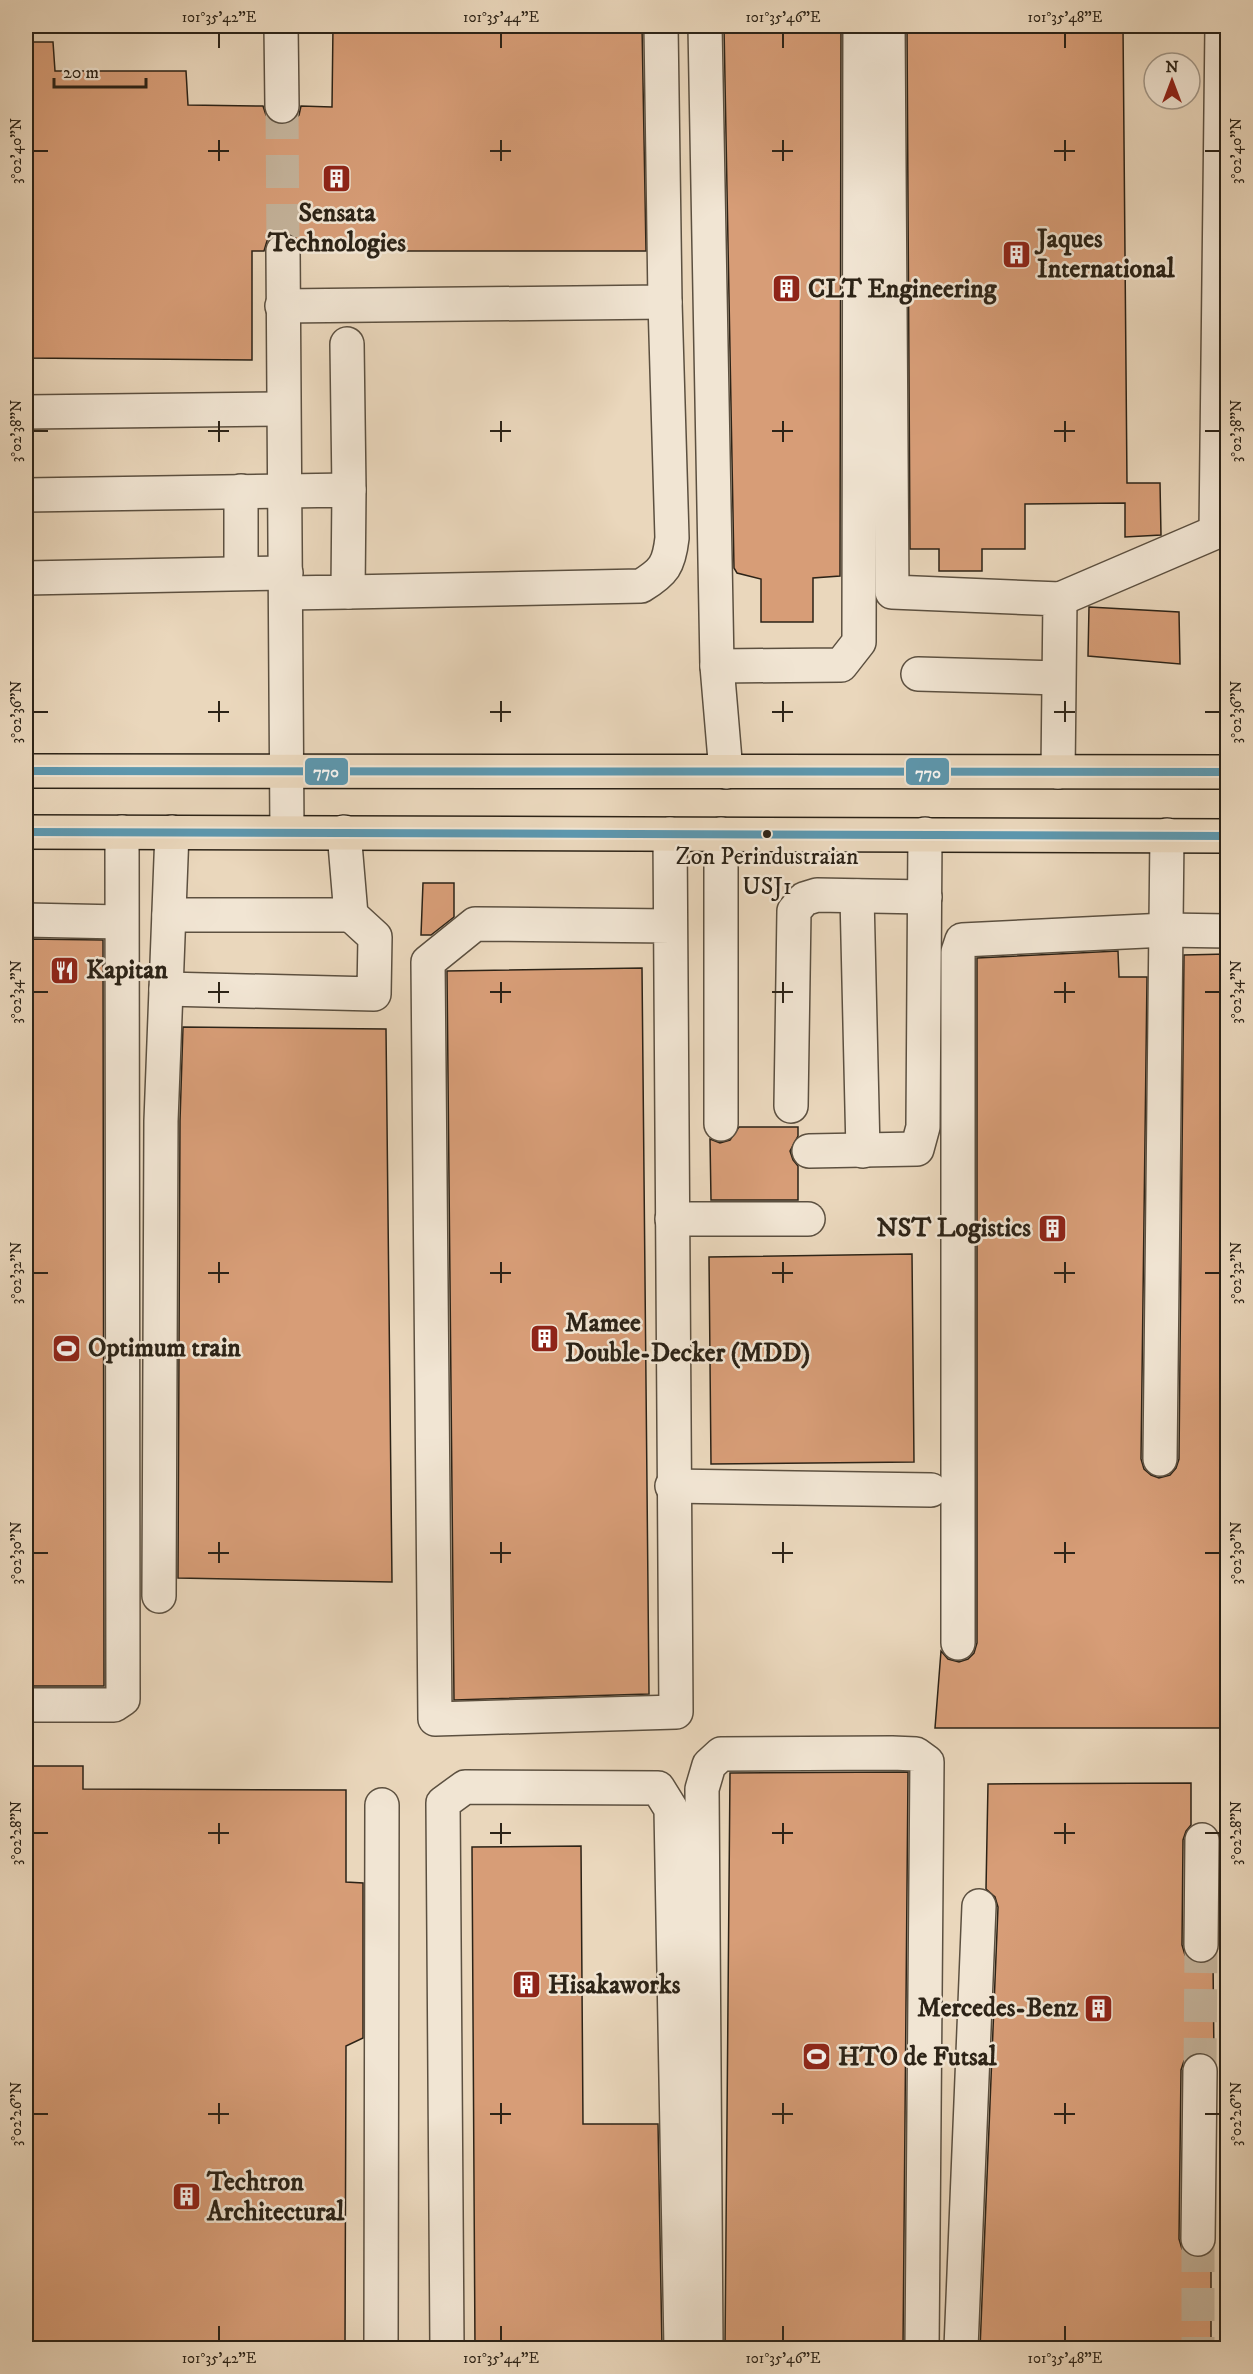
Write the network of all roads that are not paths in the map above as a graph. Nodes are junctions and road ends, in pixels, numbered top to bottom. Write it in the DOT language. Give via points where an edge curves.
graph roads {
  1 [pos="280,26"];
  2 [pos="661,26"];
  3 [pos="705,26"];
  4 [pos="860,26"];
  5 [pos="888,26"];
  6 [pos="1222,26"];
  7 [pos="282,106"];
  8 [pos="283,251"];
  9 [pos="666,302"];
  10 [pos="282,306"];
  11 [pos="347,344"];
  12 [pos="283,409"];
  13 [pos="26,412"];
  14 [pos="283,490"];
  15 [pos="349,490"];
  16 [pos="241,491"];
  17 [pos="26,495"];
  18 [pos="241,573"];
  19 [pos="26,578"];
  20 [pos="286,583"];
  21 [pos="348,592"];
  22 [pos="1060,599"];
  23 [pos="717,666"];
  24 [pos="918,674"];
  25 [pos="1058,678"];
  26 [pos="26,771"];
  27 [pos="286,772"];
  28 [pos="726,772"];
  29 [pos="1058,772"];
  30 [pos="1227,772"];
  31 [pos="26,832"];
  32 [pos="113,832"];
  33 [pos="172,832"];
  34 [pos="287,832"];
  35 [pos="344,832"];
  36 [pos="670,834"];
  37 [pos="721,834"];
  38 [pos="925,834"];
  39 [pos="1167,836"];
  40 [pos="1227,836"];
  41 [pos="857,896"];
  42 [pos="925,897"];
  43 [pos="169,915"];
  44 [pos="351,915"];
  45 [pos="26,920"];
  46 [pos="113,922"];
  47 [pos="670,926"];
  48 [pos="1166,930"];
  49 [pos="1227,931"];
  50 [pos="166,989"];
  51 [pos="791,1106"];
  52 [pos="721,1124"];
  53 [pos="809,1151"];
  54 [pos="863,1151"];
  55 [pos="672,1219"];
  56 [pos="808,1219"];
  57 [pos="1160,1459"];
  58 [pos="672,1486"];
  59 [pos="931,1490"];
  60 [pos="159,1596"];
  61 [pos="958,1643"];
  62 [pos="26,1705"];
  63 [pos="382,1805"];
  64 [pos="1202,1840"];
  65 [pos="979,1906"];
  66 [pos="1201,1945"];
  67 [pos="1200,2071"];
  68 [pos="1198,2239"];
  69 [pos="381,2349"];
  70 [pos="447,2349"];
  71 [pos="681,2349"];
  72 [pos="706,2349"];
  73 [pos="922,2349"];
  74 [pos="961,2349"];
  1 -- 7 [label="lane"];
  2 -- 9 [label="lane"];
  3 -- 23 [label="lane"];
  4 -- 23 [label="lane" via="859,642 841,665"];
  5 -- 22 [label="lane" via="892,592"];
  6 -- 22 [label="lane" via="1216,532"];
  8 -- 10 [label="lane"];
  9 -- 10 [label="lane" via="347,309"];
  9 -- 21 [label="lane" via="672,538 670,559 658,575 641,586"];
  10 -- 12 [label="lane"];
  11 -- 15 [label="lane"];
  12 -- 13 [label="lane"];
  12 -- 14 [label="lane"];
  14 -- 15 [label="lane"];
  14 -- 16 [label="lane"];
  14 -- 20 [label="lane"];
  15 -- 21 [label="lane"];
  16 -- 17 [label="lane"];
  16 -- 18 [label="lane"];
  18 -- 19 [label="lane"];
  18 -- 20 [label="lane"];
  20 -- 21 [label="lane"];
  20 -- 27 [label="lane"];
  22 -- 25 [label="lane"];
  23 -- 28 [label="lane"];
  24 -- 25 [label="lane"];
  25 -- 29 [label="lane"];
  26 -- 27 [label="main road"];
  27 -- 28 [label="main road"];
  27 -- 34 [label="lane"];
  28 -- 29 [label="main road"];
  29 -- 30 [label="main road"];
  31 -- 32 [label="main road"];
  32 -- 33 [label="main road"];
  32 -- 46 [label="lane"];
  33 -- 34 [label="main road"];
  33 -- 43 [label="lane"];
  34 -- 35 [label="main road"];
  35 -- 36 [label="main road"];
  35 -- 44 [label="lane"];
  36 -- 37 [label="main road"];
  36 -- 47 [label="lane"];
  37 -- 38 [label="main road"];
  37 -- 52 [label="lane"];
  38 -- 39 [label="main road"];
  38 -- 42 [label="lane"];
  39 -- 40 [label="main road"];
  39 -- 48 [label="lane"];
  41 -- 42 [label="lane"];
  41 -- 51 [label="lane" via="817,895 804,899 794,911"];
  41 -- 54 [label="lane"];
  42 -- 54 [label="lane" via="923,1127 917,1149"];
  43 -- 44 [label="lane"];
  43 -- 50 [label="lane"];
  44 -- 50 [label="lane" via="375,938 374,994"];
  45 -- 46 [label="lane"];
  46 -- 62 [label="lane" via="123,1699 114,1705"];
  47 -- 55 [label="lane"];
  47 -- 58 [label="lane" via="475,924 428,962 435,1719 676,1712"];
  48 -- 49 [label="lane"];
  48 -- 57 [label="lane"];
  48 -- 61 [label="lane" via="962,940 958,952"];
  50 -- 60 [label="lane" via="161,1133"];
  53 -- 54 [label="lane"];
  55 -- 56 [label="lane"];
  55 -- 58 [label="lane"];
  58 -- 59 [label="lane"];
  63 -- 69 [label="lane"];
  64 -- 66 [label="lane"];
  65 -- 74 [label="lane"];
  67 -- 68 [label="lane"];
  70 -- 71 [label="lane" via="443,1803 465,1786 658,1788 670,1809"];
  72 -- 73 [label="lane" via="702,1789 706,1773 721,1754 880,1753 916,1754 927,1762"];
}
